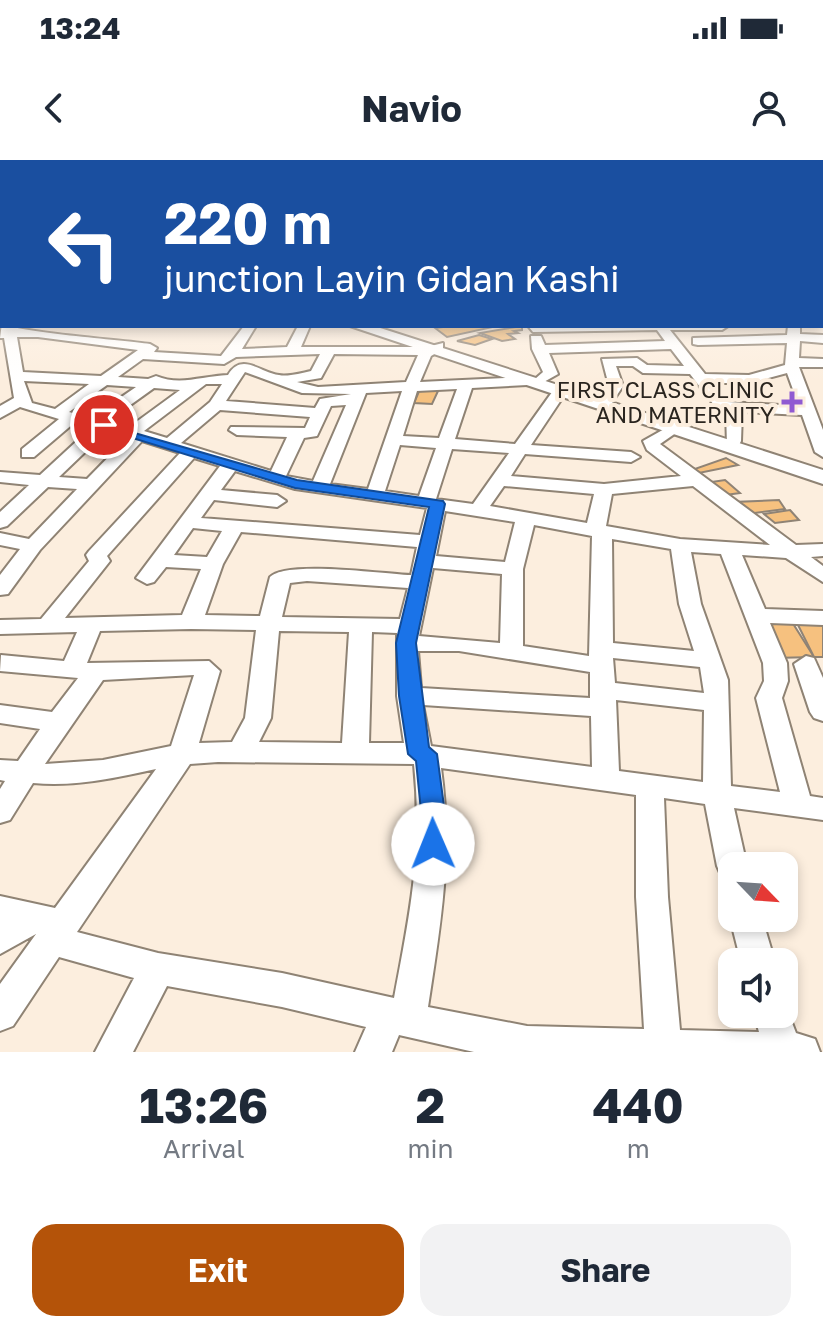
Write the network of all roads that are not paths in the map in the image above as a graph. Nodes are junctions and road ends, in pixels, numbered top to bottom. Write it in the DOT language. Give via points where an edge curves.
graph roads {
  1 [pos="90,328"];
  2 [pos="249,328"];
  3 [pos="303,328"];
  4 [pos="364,328"];
  5 [pos="384,328"];
  6 [pos="532,328"];
  7 [pos="577,328"];
  8 [pos="621,328"];
  9 [pos="662,328"];
  10 [pos="82,338"];
  11 [pos="823,339"];
  12 [pos="632,345"];
  13 [pos="586,347"];
  14 [pos="674,347"];
  15 [pos="432,349"];
  16 [pos="539,349"];
  17 [pos="329,350"];
  18 [pos="793,352"];
  19 [pos="233,353"];
  20 [pos="291,353"];
  21 [pos="141,355"];
  22 [pos="7,358"];
  23 [pos="180,358"];
  24 [pos="823,363"];
  25 [pos="699,374"];
  26 [pos="823,377"];
  27 [pos="233,379"];
  28 [pos="283,380"];
  29 [pos="534,380"];
  30 [pos="107,381"];
  31 [pos="151,383"];
  32 [pos="466,384"];
  33 [pos="194,386"];
  34 [pos="412,386"];
  35 [pos="560,391"];
  36 [pos="799,392"];
  37 [pos="823,393"];
  38 [pos="358,394"];
  39 [pos="606,401"];
  40 [pos="216,405"];
  41 [pos="258,408"];
  42 [pos="734,408"];
  43 [pos="805,410"];
  44 [pos="823,411"];
  45 [pos="322,413"];
  46 [pos="64,416"];
  47 [pos="100,424"];
  48 [pos="675,428"];
  49 [pos="237,430"];
  50 [pos="135,434"];
  51 [pos="297,434"];
  52 [pos="394,440"];
  53 [pos="733,441"];
  54 [pos="448,443"];
  55 [pos="650,443"];
  56 [pos="170,444"];
  57 [pos="520,449"];
  58 [pos="823,452"];
  59 [pos="28,453"];
  60 [pos="198,454"];
  61 [pos="631,457"];
  62 [pos="230,465"];
  63 [pos="823,470"];
  64 [pos="0,477"];
  65 [pos="823,477"];
  66 [pos="281,480"];
  67 [pos="499,480"];
  68 [pos="695,480"];
  69 [pos="48,481"];
  70 [pos="93,485"];
  71 [pos="642,485"];
  72 [pos="319,488"];
  73 [pos="604,489"];
  74 [pos="207,494"];
  75 [pos="375,495"];
  76 [pos="277,501"];
  77 [pos="432,503"];
  78 [pos="478,510"];
  79 [pos="526,518"];
  80 [pos="0,522"];
  81 [pos="185,522"];
  82 [pos="234,527"];
  83 [pos="262,530"];
  84 [pos="599,532"];
  85 [pos="0,539"];
  86 [pos="680,545"];
  87 [pos="33,546"];
  88 [pos="730,550"];
  89 [pos="823,550"];
  90 [pos="794,552"];
  91 [pos="160,560"];
  92 [pos="424,562"];
  93 [pos="213,564"];
  94 [pos="513,569"];
  95 [pos="823,576"];
  96 [pos="147,578"];
  97 [pos="0,589"];
  98 [pos="754,616"];
  99 [pos="823,618"];
  100 [pos="191,622"];
  101 [pos="271,622"];
  102 [pos="361,625"];
  103 [pos="91,626"];
  104 [pos="23,627"];
  105 [pos="407,635"];
  106 [pos="511,651"];
  107 [pos="712,661"];
  108 [pos="775,663"];
  109 [pos="1,664"];
  110 [pos="814,664"];
  111 [pos="84,670"];
  112 [pos="603,678"];
  113 [pos="409,696"];
  114 [pos="718,703"];
  115 [pos="823,712"];
  116 [pos="0,714"];
  117 [pos="58,722"];
  118 [pos="240,753"];
  119 [pos="355,753"];
  120 [pos="182,754"];
  121 [pos="423,754"];
  122 [pos="11,771"];
  123 [pos="606,779"];
  124 [pos="650,786"];
  125 [pos="717,795"];
  126 [pos="816,811"];
  127 [pos="0,812"];
  128 [pos="729,852"];
  129 [pos="0,910"];
  130 [pos="51,928"];
  131 [pos="0,939"];
  132 [pos="158,969"];
  133 [pos="0,1014"];
  134 [pos="399,1016"];
  135 [pos="776,1028"];
  136 [pos="664,1050"];
  137 [pos="113,1052"];
  138 [pos="373,1052"];
  139 [pos="783,1052"];
  140 [pos="802,1052"];
  1 -- 10 [label="street"];
  2 -- 19 [label="street"];
  3 -- 20 [label="street"];
  4 -- 15 [label="main road"];
  5 -- 15 [label="main road"];
  6 -- 16 [label="street"];
  7 -- 13 [label="street"];
  8 -- 9 [label="street"];
  8 -- 12 [label="street"];
  9 -- 14 [label="street"];
  10 -- 21 [label="street" via="151,347"];
  10 -- 22 [label="street"];
  11 -- 18 [label="street"];
  12 -- 13 [label="street"];
  12 -- 14 [label="street"];
  13 -- 16 [label="street"];
  14 -- 18 [label="street"];
  14 -- 25 [label="street"];
  15 -- 17 [label="street" via="372,356"];
  15 -- 29 [label="main road"];
  15 -- 34 [label="street"];
  16 -- 29 [label="street" via="551,374"];
  17 -- 20 [label="street"];
  17 -- 28 [label="street" via="316,375"];
  18 -- 24 [label="street"];
  18 -- 25 [label="street" via="750,379"];
  18 -- 26 [label="street"];
  18 -- 36 [label="street"];
  19 -- 20 [label="street"];
  19 -- 23 [label="street" via="219,361"];
  21 -- 23 [label="street"];
  21 -- 30 [label="street"];
  22 -- 30 [label="street"];
  22 -- 46 [label="street" via="27,406"];
  23 -- 31 [label="street"];
  25 -- 39 [label="street" via="607,362 616,386"];
  25 -- 42 [label="street" via="720,405"];
  27 -- 28 [label="street" via="247,367"];
  27 -- 33 [label="street" via="207,379"];
  27 -- 40 [label="street"];
  28 -- 38 [label="street" via="302,389"];
  29 -- 32 [label="street"];
  29 -- 35 [label="main road"];
  29 -- 39 [label="main road"];
  30 -- 31 [label="street"];
  30 -- 46 [label="street"];
  31 -- 33 [label="street"];
  31 -- 47 [label="street"];
  32 -- 34 [label="street"];
  32 -- 54 [label="street"];
  33 -- 50 [label="street"];
  34 -- 38 [label="street"];
  34 -- 52 [label="street"];
  35 -- 48 [label="main road"];
  35 -- 57 [label="street"];
  36 -- 37 [label="street"];
  36 -- 43 [label="street"];
  38 -- 45 [label="street" via="328,400"];
  38 -- 72 [label="street"];
  39 -- 53 [label="main road"];
  40 -- 41 [label="street"];
  40 -- 56 [label="street"];
  41 -- 45 [label="street"];
  41 -- 49 [label="street"];
  42 -- 43 [label="street"];
  42 -- 53 [label="street"];
  43 -- 44 [label="street"];
  43 -- 58 [label="street"];
  45 -- 51 [label="street" via="315,432"];
  46 -- 47 [label="street"];
  46 -- 59 [label="street"];
  47 -- 50 [label="street"];
  47 -- 69 [label="street"];
  48 -- 55 [label="street"];
  48 -- 65 [label="main road"];
  49 -- 51 [label="street"];
  49 -- 60 [label="street"];
  50 -- 56 [label="street"];
  50 -- 70 [label="street"];
  51 -- 66 [label="street"];
  52 -- 54 [label="street"];
  52 -- 75 [label="street"];
  53 -- 63 [label="main road"];
  54 -- 57 [label="street"];
  54 -- 77 [label="street"];
  55 -- 61 [label="street" via="635,448"];
  55 -- 68 [label="street"];
  56 -- 60 [label="street"];
  57 -- 61 [label="street"];
  57 -- 67 [label="street"];
  60 -- 62 [label="street"];
  60 -- 104 [label="street" via="95,557 100,561"];
  61 -- 71 [label="street"];
  62 -- 66 [label="street"];
  62 -- 74 [label="street"];
  64 -- 69 [label="street"];
  66 -- 72 [label="street"];
  66 -- 76 [label="street"];
  67 -- 73 [label="street"];
  67 -- 78 [label="street"];
  68 -- 71 [label="street"];
  68 -- 90 [label="street"];
  69 -- 70 [label="street"];
  69 -- 80 [label="street"];
  70 -- 87 [label="street"];
  71 -- 73 [label="street"];
  72 -- 75 [label="street"];
  73 -- 84 [label="street"];
  74 -- 76 [label="street"];
  74 -- 81 [label="street"];
  75 -- 77 [label="street"];
  76 -- 83 [label="street"];
  77 -- 78 [label="street"];
  77 -- 92 [label="street"];
  78 -- 79 [label="street"];
  79 -- 84 [label="street"];
  79 -- 94 [label="street"];
  81 -- 82 [label="street"];
  81 -- 91 [label="street"];
  82 -- 83 [label="street"];
  82 -- 93 [label="street"];
  83 -- 92 [label="street"];
  84 -- 86 [label="street"];
  84 -- 112 [label="street"];
  85 -- 87 [label="street"];
  86 -- 88 [label="street"];
  86 -- 107 [label="street" via="690,604"];
  87 -- 97 [label="street"];
  88 -- 90 [label="street"];
  88 -- 98 [label="street"];
  89 -- 90 [label="street"];
  90 -- 95 [label="street"];
  91 -- 93 [label="street"];
  91 -- 96 [label="street"];
  92 -- 94 [label="street"];
  92 -- 101 [label="street" via="284,576"];
  92 -- 105 [label="street"];
  93 -- 100 [label="street"];
  94 -- 106 [label="street"];
  98 -- 99 [label="street"];
  98 -- 108 [label="street"];
  100 -- 101 [label="street"];
  100 -- 103 [label="street"];
  101 -- 102 [label="street"];
  101 -- 118 [label="street" via="264,643 258,718"];
  102 -- 105 [label="street"];
  102 -- 119 [label="street"];
  103 -- 104 [label="street"];
  103 -- 111 [label="street"];
  104 -- 109 [label="street"];
  105 -- 106 [label="street"];
  105 -- 113 [label="street"];
  106 -- 112 [label="street"];
  107 -- 112 [label="street"];
  107 -- 114 [label="street"];
  108 -- 110 [label="street"];
  108 -- 126 [label="street" via="776,681 769,698"];
  109 -- 111 [label="street"];
  110 -- 115 [label="street"];
  111 -- 117 [label="street"];
  111 -- 120 [label="street" via="206,668"];
  112 -- 113 [label="street"];
  112 -- 114 [label="street"];
  112 -- 123 [label="street"];
  113 -- 121 [label="street"];
  114 -- 125 [label="street"];
  116 -- 117 [label="street"];
  117 -- 122 [label="street"];
  118 -- 119 [label="street"];
  118 -- 120 [label="street"];
  119 -- 121 [label="street"];
  120 -- 122 [label="street" via="56,775"];
  120 -- 130 [label="street"];
  121 -- 123 [label="street"];
  121 -- 134 [label="street" via="434,821 430,892"];
  122 -- 127 [label="street"];
  123 -- 124 [label="street"];
  124 -- 125 [label="street"];
  124 -- 136 [label="street"];
  125 -- 126 [label="street"];
  125 -- 128 [label="street"];
  129 -- 130 [label="street"];
  130 -- 131 [label="street"];
  130 -- 132 [label="street"];
  130 -- 133 [label="street"];
  132 -- 134 [label="street"];
  132 -- 137 [label="street"];
  134 -- 136 [label="street" via="527,1044"];
  134 -- 138 [label="street"];
  135 -- 139 [label="street"];
  136 -- 139 [label="street"];
  139 -- 140 [label="street"];
}
